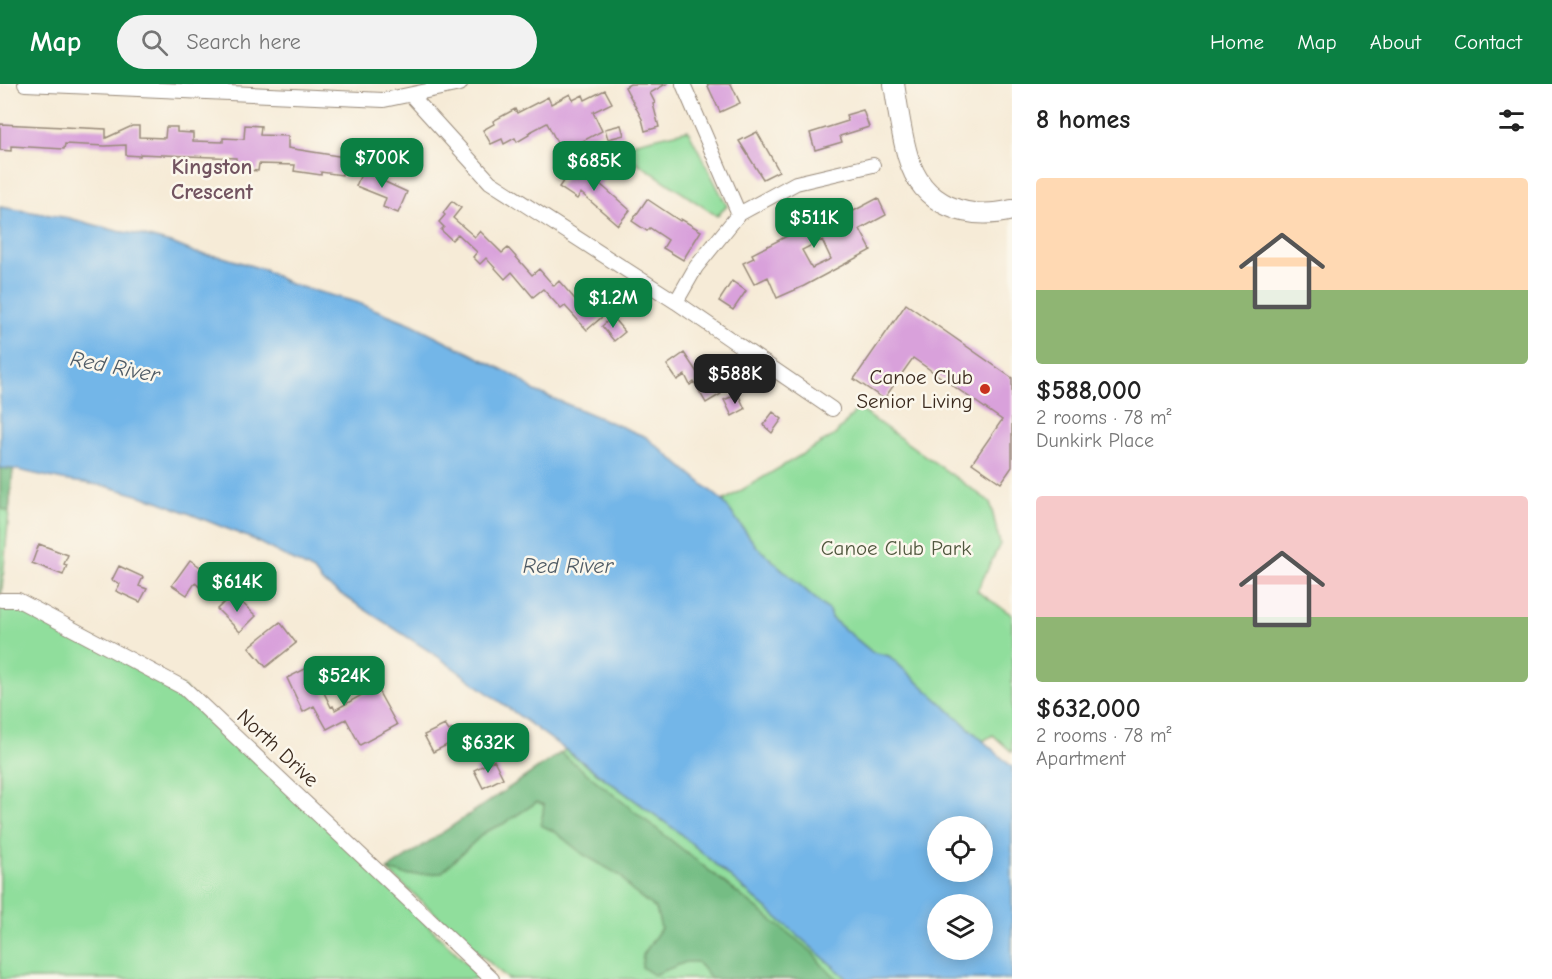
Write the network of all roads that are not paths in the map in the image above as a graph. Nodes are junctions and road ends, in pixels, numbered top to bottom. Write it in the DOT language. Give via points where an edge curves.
graph roads {
  1 [pos="25,84"];
  2 [pos="460,84"];
  3 [pos="682,84"];
  4 [pos="894,84"];
  5 [pos="411,95"];
  6 [pos="873,165"];
  7 [pos="1012,210"];
  8 [pos="739,214"];
  9 [pos="676,302"];
  10 [pos="832,408"];
  11 [pos="1,600"];
  12 [pos="492,979"];
  1 -- 5 [label="street" via="384,100"];
  2 -- 5 [label="street"];
  3 -- 8 [label="street"];
  4 -- 7 [label="main road" via="908,157 931,195 964,212"];
  5 -- 9 [label="street" via="490,182"];
  6 -- 8 [label="street" via="796,183"];
  8 -- 9 [label="street" via="696,267"];
  9 -- 10 [label="street"];
  11 -- 12 [label="street, North Drive" via="18,600 184,688"];
}
